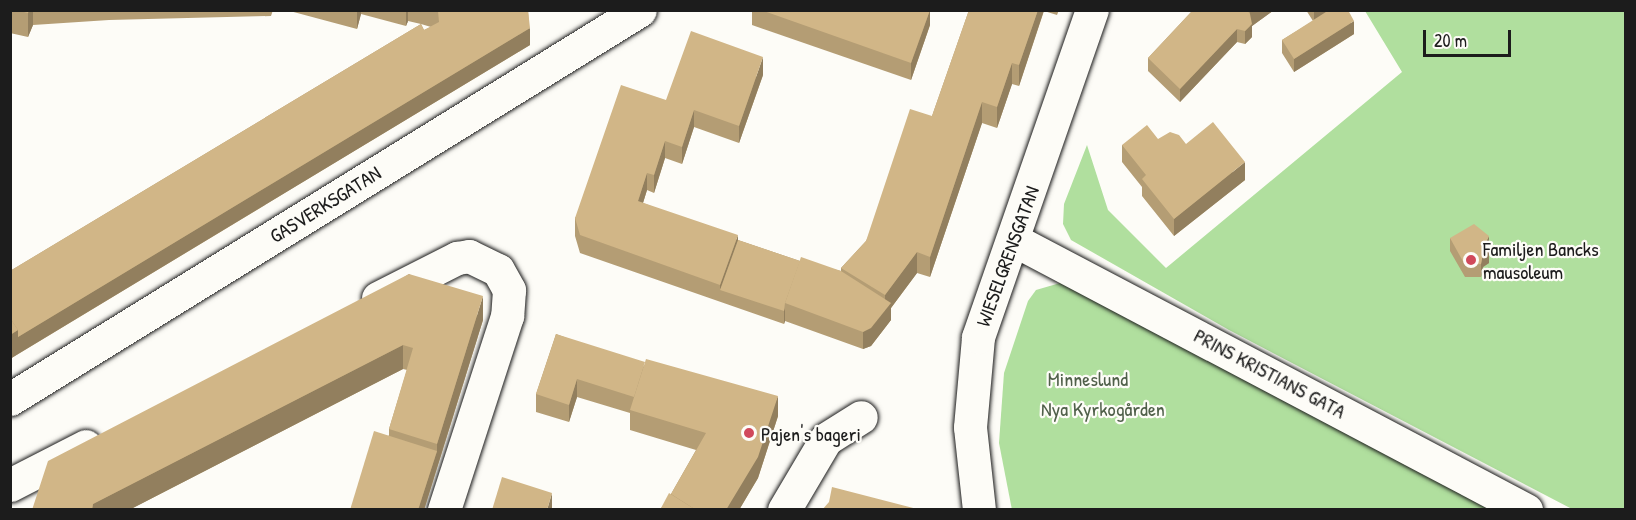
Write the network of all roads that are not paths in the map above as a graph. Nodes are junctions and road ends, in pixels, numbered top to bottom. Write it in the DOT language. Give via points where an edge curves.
graph roads {
  1 [pos="640,10"];
  2 [pos="1092,10"];
  3 [pos="1014,240"];
  4 [pos="351,312"];
  5 [pos="10,399"];
  6 [pos="861,417"];
  7 [pos="118,430"];
  8 [pos="10,485"];
  9 [pos="444,510"];
  10 [pos="784,510"];
  11 [pos="979,510"];
  12 [pos="1526,510"];
  1 -- 5 [label="street, GASVERKSGATAN"];
  2 -- 3 [label="street, WIESELGRENSGATAN"];
  3 -- 11 [label="street, WIESELGRENSGATAN" via="978,337 970,428"];
  3 -- 12 [label="street, PRINS KRISTIANS GATA"];
  4 -- 9 [label="street" via="457,258 469,256 483,261 502,276 510,298 507,316"];
  6 -- 10 [label="street" via="826,439"];
  7 -- 8 [label="street"];
}
